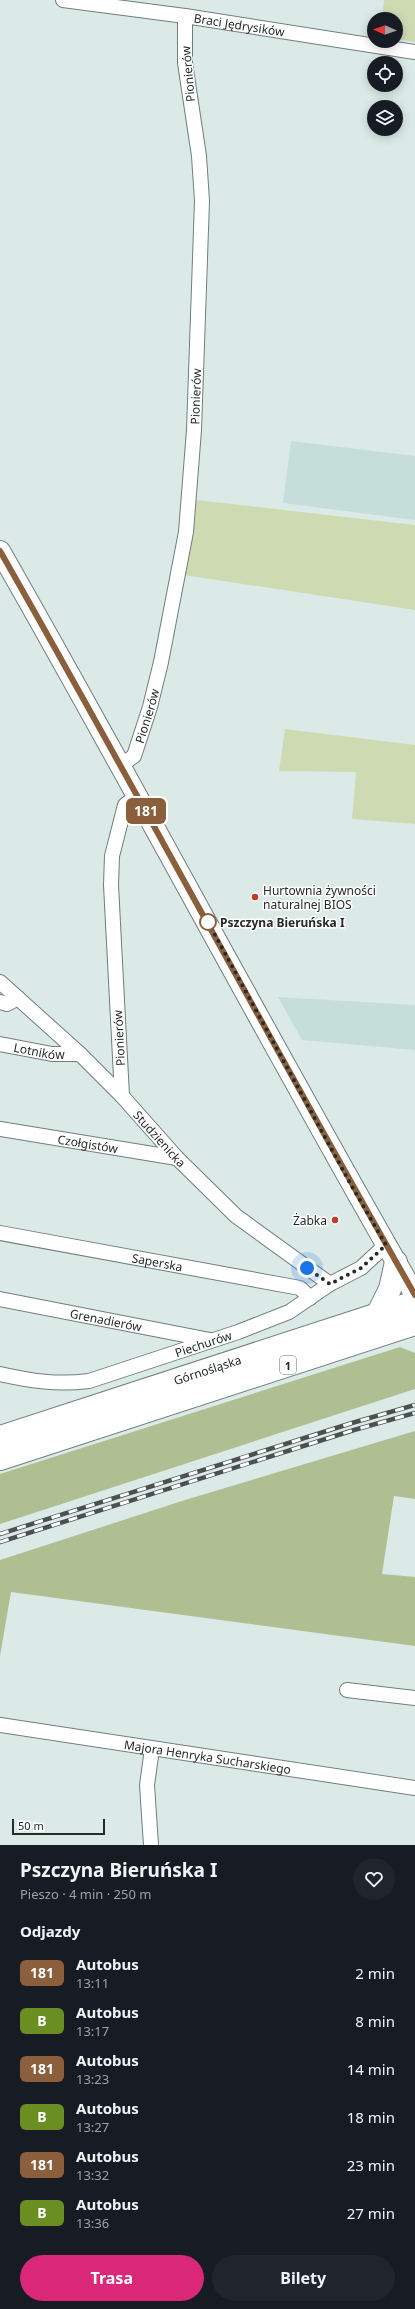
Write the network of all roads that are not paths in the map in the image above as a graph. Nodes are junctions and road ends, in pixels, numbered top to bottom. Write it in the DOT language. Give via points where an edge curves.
graph roads {
  1 [pos="63,0"];
  2 [pos="186,16"];
  3 [pos="415,52"];
  4 [pos="0,551"];
  5 [pos="121,766"];
  6 [pos="137,796"];
  7 [pos="0,982"];
  8 [pos="18,998"];
  9 [pos="0,1002"];
  10 [pos="0,1044"];
  11 [pos="80,1054"];
  12 [pos="122,1096"];
  13 [pos="0,1129"];
  14 [pos="176,1158"];
  15 [pos="0,1233"];
  16 [pos="391,1253"];
  17 [pos="330,1284"];
  18 [pos="415,1295"];
  19 [pos="310,1298"];
  20 [pos="0,1299"];
  21 [pos="415,1302"];
  22 [pos="378,1313"];
  23 [pos="415,1324"];
  24 [pos="212,1341"];
  25 [pos="0,1374"];
  26 [pos="0,1436"];
  27 [pos="0,1458"];
  28 [pos="347,1690"];
  29 [pos="415,1698"];
  30 [pos="0,1725"];
  31 [pos="152,1749"];
  32 [pos="415,1788"];
  33 [pos="151,1845"];
  1 -- 2 [label="street, Braci Jędrysików"];
  2 -- 3 [label="street, Braci Jędrysików"];
  2 -- 5 [label="street, Pionierów" via="185,63 199,156 202,201 192,457 186,532 150,707 134,756"];
  4 -- 5 [label="main road"];
  5 -- 6 [label="main road"];
  6 -- 12 [label="street, Pionierów" via="125,805 112,856 111,885"];
  6 -- 16 [label="main road"];
  7 -- 8 [label="street, Studzienicka"];
  8 -- 9 [label="street" via="7,1004"];
  8 -- 11 [label="street, Studzienicka"];
  10 -- 11 [label="street, Lotników" via="52,1054"];
  11 -- 12 [label="street, Studzienicka"];
  12 -- 14 [label="street, Studzienicka"];
  13 -- 14 [label="street, Czołgistów"];
  14 -- 17 [label="street, Studzienicka" via="236,1216"];
  15 -- 19 [label="street, Saperska" via="300,1288"];
  16 -- 17 [label="street, Piechurów"];
  16 -- 18 [label="main road"];
  16 -- 22 [label="main road" via="390,1289"];
  17 -- 19 [label="street, Piechurów"];
  19 -- 24 [label="street, Piechurów" via="289,1312"];
  20 -- 24 [label="street, Grenadierów"];
  21 -- 22 [label="main road, Górnośląska / 1"];
  22 -- 26 [label="main road, Górnośląska / 1"];
  23 -- 27 [label="main road, Górnośląska / 1"];
  24 -- 25 [label="street, Piechurów" via="88,1381 41,1383"];
  28 -- 29 [label="street"];
  30 -- 31 [label="street, Majora Henryka Sucharskiego"];
  31 -- 32 [label="street, Majora Henryka Sucharskiego"];
  31 -- 33 [label="street" via="147,1785"];
}
